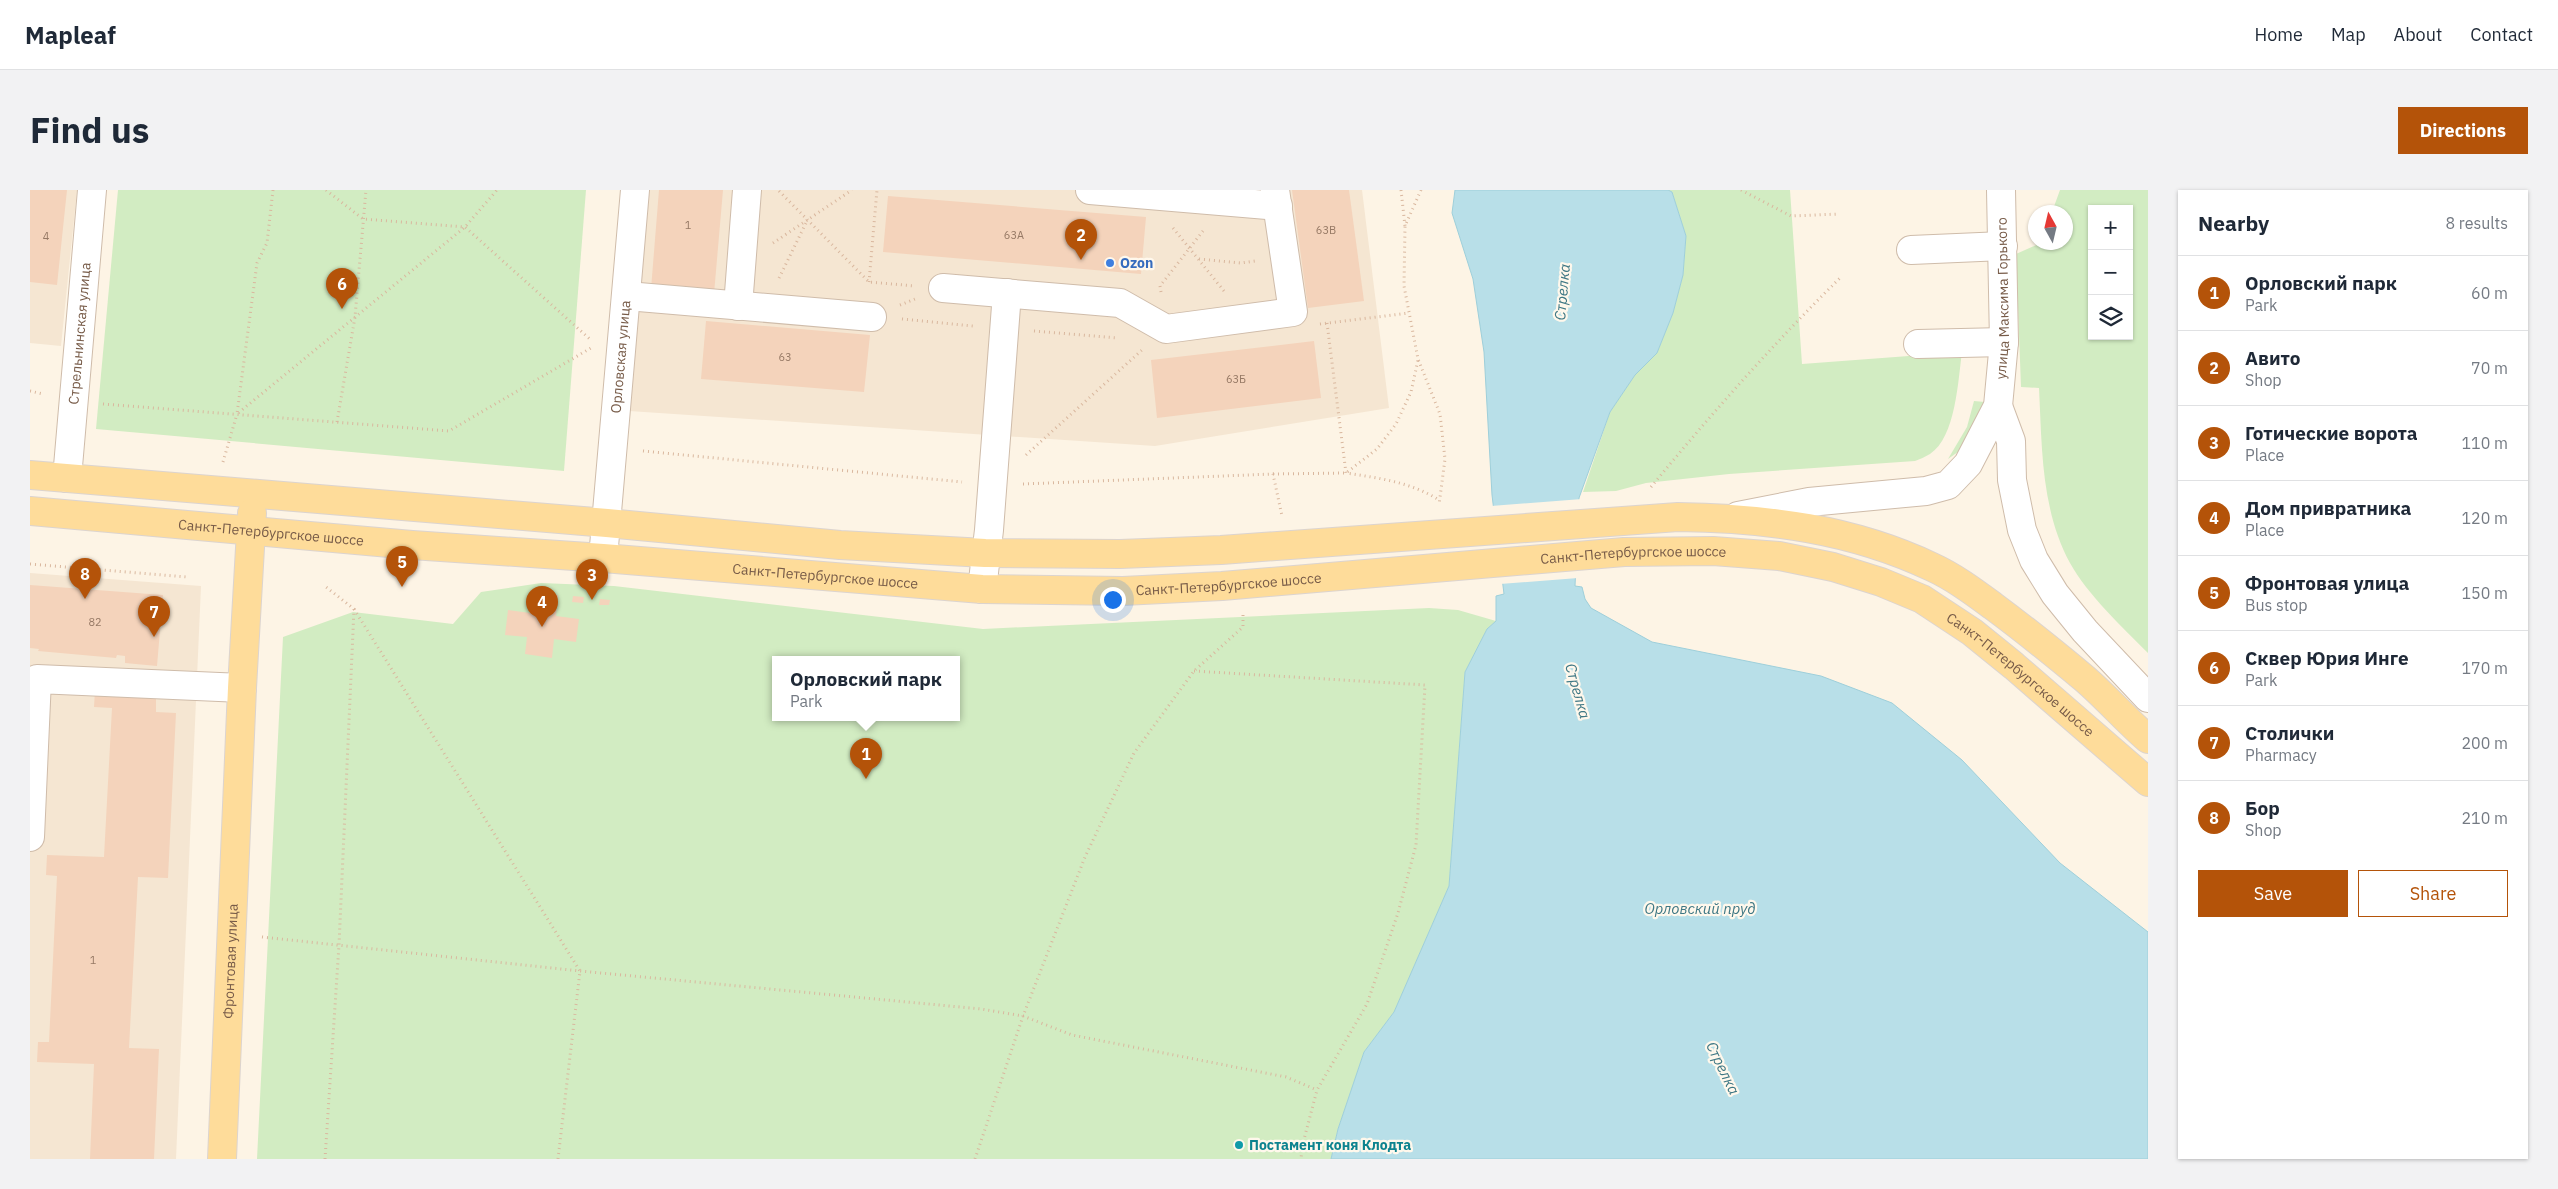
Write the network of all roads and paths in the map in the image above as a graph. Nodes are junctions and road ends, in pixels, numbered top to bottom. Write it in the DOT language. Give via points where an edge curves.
graph roads {
  1 [pos="92,190"];
  2 [pos="273,190"];
  3 [pos="326,190"];
  4 [pos="366,190"];
  5 [pos="497,190"];
  6 [pos="635,190"];
  7 [pos="748,190"];
  8 [pos="778,190"];
  9 [pos="852,190"];
  10 [pos="877,190"];
  11 [pos="1090,190"];
  12 [pos="1401,190"];
  13 [pos="1421,190"];
  14 [pos="1741,190"];
  15 [pos="2001,190"];
  16 [pos="1146,195"];
  17 [pos="1277,198"];
  18 [pos="1227,202"];
  19 [pos="1839,214"];
  20 [pos="363,219"];
  21 [pos="807,220"];
  22 [pos="1405,226"];
  23 [pos="465,227"];
  24 [pos="2003,246"];
  25 [pos="1189,248"];
  26 [pos="1911,250"];
  27 [pos="1199,259"];
  28 [pos="1241,263"];
  29 [pos="742,264"];
  30 [pos="1842,276"];
  31 [pos="869,282"];
  32 [pos="942,288"];
  33 [pos="1007,294"];
  34 [pos="627,296"];
  35 [pos="738,306"];
  36 [pos="765,308"];
  37 [pos="1293,312"];
  38 [pos="1409,313"];
  39 [pos="355,317"];
  40 [pos="872,317"];
  41 [pos="1246,318"];
  42 [pos="1327,323"];
  43 [pos="1166,329"];
  44 [pos="2004,342"];
  45 [pos="1918,344"];
  46 [pos="1418,359"];
  47 [pos="94,403"];
  48 [pos="1998,406"];
  49 [pos="237,414"];
  50 [pos="337,422"];
  51 [pos="223,462"];
  52 [pos="1346,473"];
  53 [pos="1274,474"];
  54 [pos="30,475"];
  55 [pos="67,478"];
  56 [pos="992,485"];
  57 [pos="1649,490"];
  58 [pos="254,494"];
  59 [pos="1439,500"];
  60 [pos="30,511"];
  61 [pos="1440,512"];
  62 [pos="1732,518"];
  63 [pos="607,523"];
  64 [pos="251,530"];
  65 [pos="985,553"];
  66 [pos="603,558"];
  67 [pos="30,564"];
  68 [pos="187,577"];
  69 [pos="326,587"];
  70 [pos="982,589"];
  71 [pos="354,610"];
  72 [pos="1243,627"];
  73 [pos="1194,671"];
  74 [pos="242,688"];
  75 [pos="2148,698"];
  76 [pos="33,714"];
  77 [pos="2148,739"];
  78 [pos="2148,782"];
  79 [pos="30,837"];
  80 [pos="232,934"];
  81 [pos="339,945"];
  82 [pos="580,971"];
  83 [pos="1023,1016"];
  84 [pos="1317,1090"];
  85 [pos="222,1159"];
  86 [pos="325,1159"];
  87 [pos="558,1159"];
  88 [pos="975,1159"];
  89 [pos="1301,1159"];
  1 -- 55 [label="street, Стрельнинская улица"];
  2 -- 49 [label="path" via="267,243 257,263"];
  3 -- 20 [label="path"];
  4 -- 20 [label="path"];
  5 -- 23 [label="path"];
  6 -- 34 [label="street, Орловская улица"];
  7 -- 29 [label="street"];
  8 -- 21 [label="path"];
  9 -- 21 [label="path"];
  10 -- 31 [label="path"];
  11 -- 16 [label="street"];
  12 -- 22 [label="path"];
  13 -- 22 [label="path"];
  14 -- 19 [label="path" via="1791,216"];
  15 -- 24 [label="street, улица Максима Горького"];
  16 -- 18 [label="street"];
  16 -- 25 [label="path"];
  17 -- 18 [label="street"];
  17 -- 37 [label="street"];
  18 -- 25 [label="path"];
  20 -- 23 [label="path"];
  20 -- 39 [label="path"];
  21 -- 29 [label="path"];
  21 -- 31 [label="path"];
  21 -- 36 [label="path"];
  22 -- 38 [label="path" via="1404,286"];
  23 -- 39 [label="path"];
  23 -- 50 [label="path" via="596,345 449,431"];
  24 -- 26 [label="street"];
  24 -- 44 [label="street, улица Максима Горького"];
  25 -- 27 [label="path"];
  25 -- 43 [label="path" via="1160,286"];
  27 -- 28 [label="path"];
  27 -- 41 [label="path"];
  29 -- 35 [label="street"];
  30 -- 57 [label="path" via="1778,339"];
  31 -- 32 [label="path"];
  32 -- 33 [label="street"];
  32 -- 40 [label="path"];
  33 -- 43 [label="street" via="1120,303"];
  33 -- 56 [label="street"];
  34 -- 35 [label="street"];
  34 -- 63 [label="street, Орловская улица"];
  35 -- 36 [label="street"];
  36 -- 40 [label="street"];
  37 -- 41 [label="street"];
  37 -- 42 [label="path" via="1310,325"];
  38 -- 42 [label="path"];
  38 -- 46 [label="path"];
  39 -- 49 [label="path"];
  39 -- 50 [label="path"];
  41 -- 43 [label="street"];
  42 -- 52 [label="path"];
  43 -- 56 [label="path"];
  44 -- 45 [label="street"];
  44 -- 48 [label="street, улица Максима Горького"];
  46 -- 52 [label="path" via="1411,392 1396,424 1377,449"];
  46 -- 59 [label="path" via="1440,414 1445,460"];
  47 -- 49 [label="path"];
  48 -- 62 [label="street" via="1968,464 1948,485 1901,495 1809,502"];
  48 -- 75 [label="street" via="2010,441 2012,480 2022,530 2034,560 2054,594"];
  49 -- 50 [label="path"];
  49 -- 51 [label="path"];
  52 -- 53 [label="path"];
  52 -- 59 [label="path" via="1388,479"];
  54 -- 55 [label="main road"];
  55 -- 58 [label="main road"];
  56 -- 65 [label="street"];
  58 -- 63 [label="main road"];
  58 -- 64 [label="main road, Фронтовая улица"];
  59 -- 61 [label="path"];
  60 -- 64 [label="main road, Санкт-Петербургское шоссе"];
  62 -- 65 [label="main road" via="1621,520 1221,550 1120,554"];
  62 -- 77 [label="main road" via="1813,528 1874,543 1934,568 2014,621 2085,680"];
  63 -- 65 [label="main road" via="840,545"];
  63 -- 66 [label="street, Орловская улица"];
  64 -- 66 [label="main road, Санкт-Петербургское шоссе"];
  64 -- 74 [label="main road, Фронтовая улица"];
  65 -- 70 [label="street"];
  66 -- 70 [label="main road, Санкт-Петербургское шоссе"];
  67 -- 68 [label="path"];
  69 -- 71 [label="path"];
  70 -- 78 [label="main road, Санкт-Петербургское шоссе" via="1123,591 1222,586 1624,552 1778,556 1833,567 1922,599 1972,632 2014,666"];
  71 -- 81 [label="path"];
  71 -- 82 [label="path"];
  72 -- 73 [label="path"];
  73 -- 83 [label="path" via="1134,753 1085,857"];
  73 -- 84 [label="path" via="1424,685 1416,845 1398,913 1367,1004"];
  74 -- 76 [label="street" via="37,679"];
  74 -- 80 [label="main road, Фронтовая улица"];
  76 -- 79 [label="street"];
  80 -- 81 [label="path"];
  80 -- 85 [label="main road, Фронтовая улица"];
  81 -- 82 [label="path"];
  81 -- 86 [label="path"];
  82 -- 83 [label="path" via="971,1008"];
  82 -- 87 [label="path"];
  83 -- 84 [label="path" via="1072,1035 1286,1077"];
  83 -- 88 [label="path"];
  84 -- 89 [label="path"];
}
